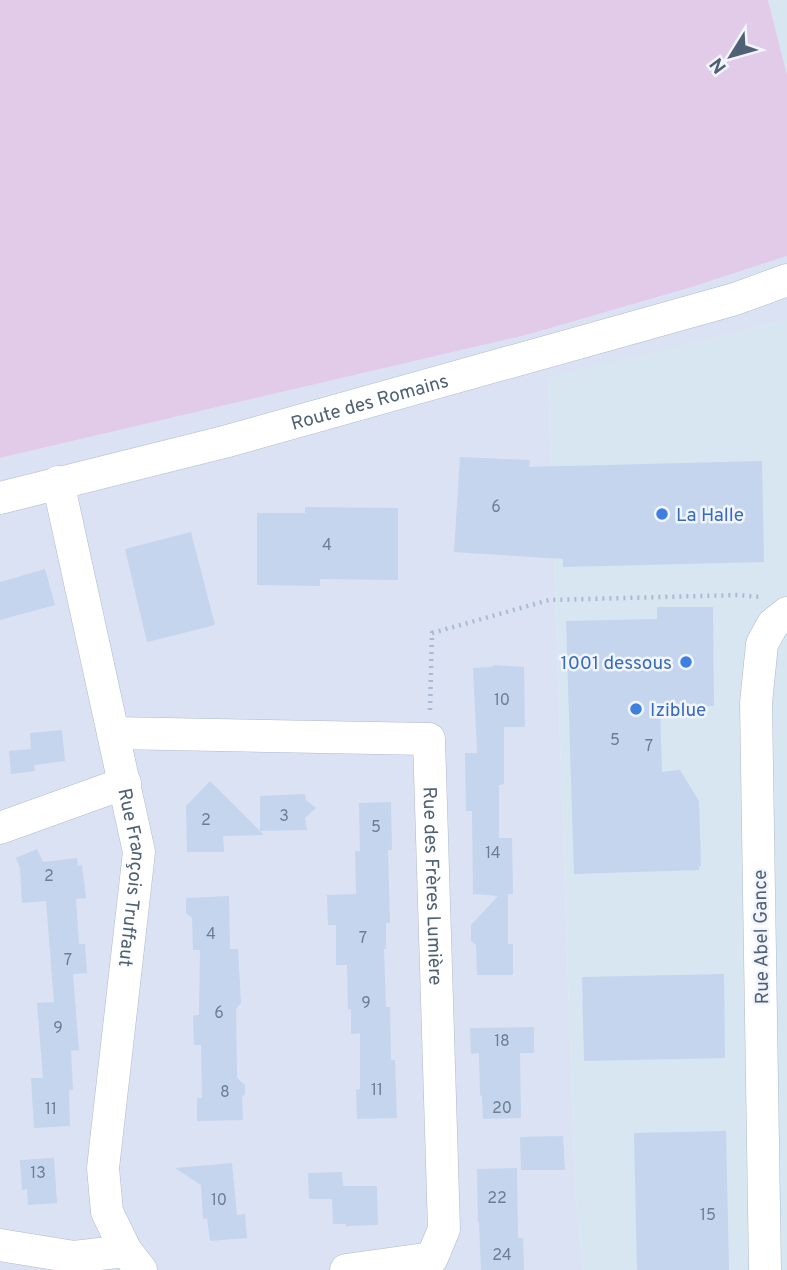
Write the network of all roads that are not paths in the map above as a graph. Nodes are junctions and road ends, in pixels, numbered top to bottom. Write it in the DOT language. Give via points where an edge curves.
graph roads {
  1 [pos="787,280"];
  2 [pos="787,292"];
  3 [pos="735,299"];
  4 [pos="58,482"];
  5 [pos="0,498"];
  6 [pos="775,605"];
  7 [pos="114,733"];
  8 [pos="125,783"];
  9 [pos="0,828"];
  10 [pos="0,1245"];
  11 [pos="133,1261"];
  12 [pos="346,1270"];
  13 [pos="765,1270"];
  1 -- 3 [label="street, Route des Romains"];
  2 -- 3 [label="street, Route des Romains"];
  3 -- 4 [label="street, Route des Romains" via="214,444"];
  4 -- 5 [label="street, Route des Romains"];
  4 -- 7 [label="street, Rue François Truffaut"];
  6 -- 13 [label="street, Rue Abel Gance" via="773,624 762,644 756,703"];
  7 -- 8 [label="street, Rue François Truffaut"];
  7 -- 12 [label="street, Rue des Frères Lumière" via="429,739 444,1229 432,1258"];
  8 -- 9 [label="street"];
  8 -- 11 [label="street, Rue François Truffaut" via="139,852 103,1168 107,1212"];
  10 -- 11 [label="street"];
}
